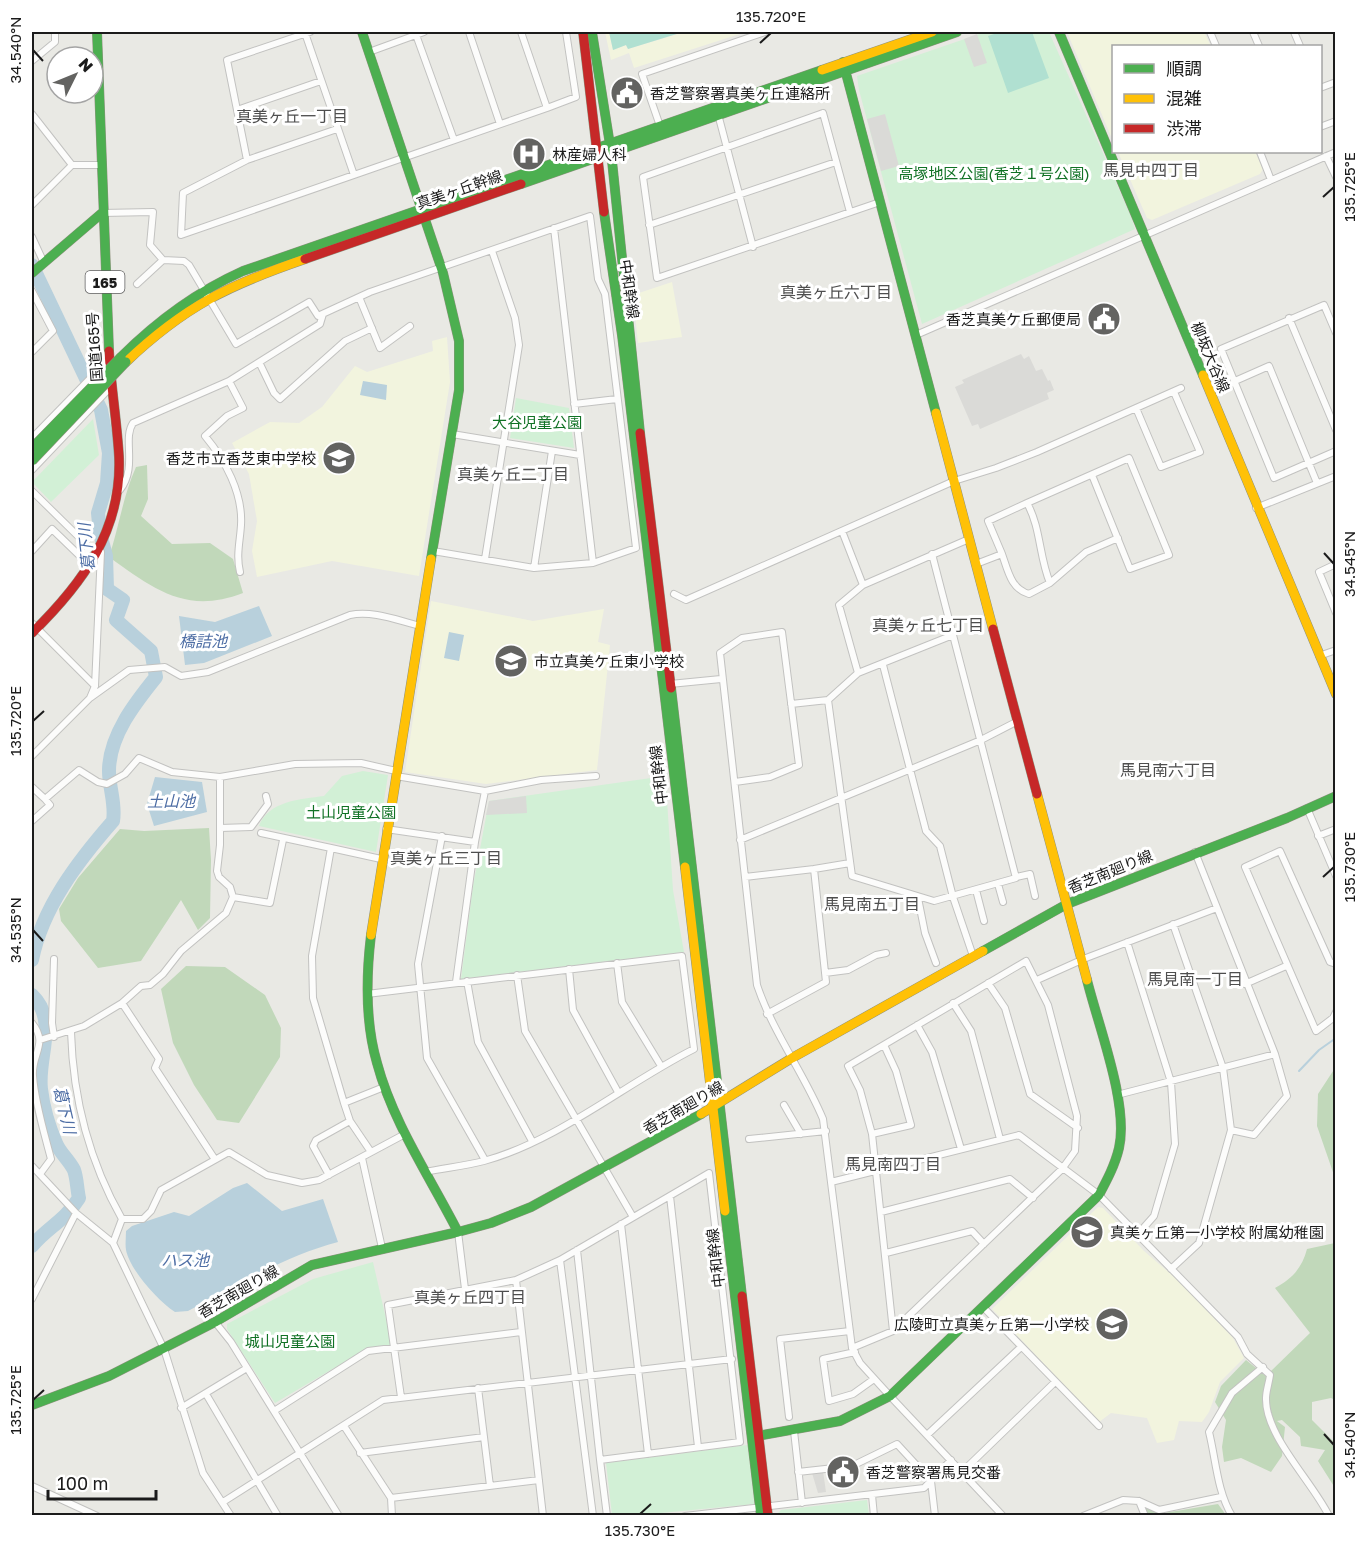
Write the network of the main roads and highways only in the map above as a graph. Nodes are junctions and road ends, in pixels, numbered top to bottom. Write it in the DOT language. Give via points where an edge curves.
graph roads {
  1 [pos="97,32"];
  2 [pos="362,32"];
  3 [pos="583,32"];
  4 [pos="592,32"];
  5 [pos="932,32"];
  6 [pos="957,32"];
  7 [pos="1059,32"];
  8 [pos="844,66"];
  9 [pos="611,147"];
  10 [pos="597,152"];
  11 [pos="102,213"];
  12 [pos="422,213"];
  13 [pos="38,268"];
  14 [pos="123,359"];
  15 [pos="32,448"];
  16 [pos="32,461"];
  17 [pos="33,628"];
  18 [pos="1335,694"];
  19 [pos="1335,796"];
  20 [pos="1067,904"];
  21 [pos="716,1105"];
  22 [pos="458,1232"];
  23 [pos="32,1405"];
  24 [pos="756,1436"];
  25 [pos="764,1512"];
  1 -- 11 [label="main road, 国道165号 / 165"];
  2 -- 12 [label="main road"];
  3 -- 10 [label="main road, 中和幹線"];
  4 -- 9 [label="main road, 中和幹線"];
  5 -- 8 [label="main road, 真美ヶ丘幹線"];
  6 -- 8 [label="main road, 真美ヶ丘幹線"];
  7 -- 18 [label="main road, 柳坂大谷線"];
  8 -- 9 [label="main road, 真美ヶ丘幹線" via="718,114"];
  8 -- 9 [label="main road, 真美ヶ丘幹線" via="660,126"];
  8 -- 20 [label="main road"];
  9 -- 10 [label="main road, 真美ヶ丘幹線"];
  9 -- 21 [label="main road, 中和幹線"];
  10 -- 12 [label="main road, 真美ヶ丘幹線"];
  10 -- 21 [label="main road, 中和幹線"];
  11 -- 13 [label="main road"];
  11 -- 17 [label="main road, 国道165号 / 165" via="109,390 119,464 118,493 102,545 72,590"];
  12 -- 14 [label="main road, 真美ヶ丘幹線" via="252,268 208,292"];
  12 -- 22 [label="main road" via="458,318 461,360 371,926 367,993 384,1087"];
  14 -- 15 [label="main road, bridge"];
  14 -- 16 [label="main road, bridge"];
  19 -- 20 [label="main road, 香芝南廻り線"];
  20 -- 21 [label="main road, 香芝南廻り線" via="792,1058"];
  20 -- 24 [label="main road" via="1117,1095 1122,1132 1117,1161 1100,1195 890,1396 866,1413 831,1426"];
  21 -- 22 [label="main road, 香芝南廻り線" via="531,1207"];
  21 -- 24 [label="main road, 中和幹線"];
  22 -- 23 [label="main road, 香芝南廻り線" via="312,1265 215,1322 109,1376"];
  24 -- 25 [label="main road, 中和幹線"];
}
